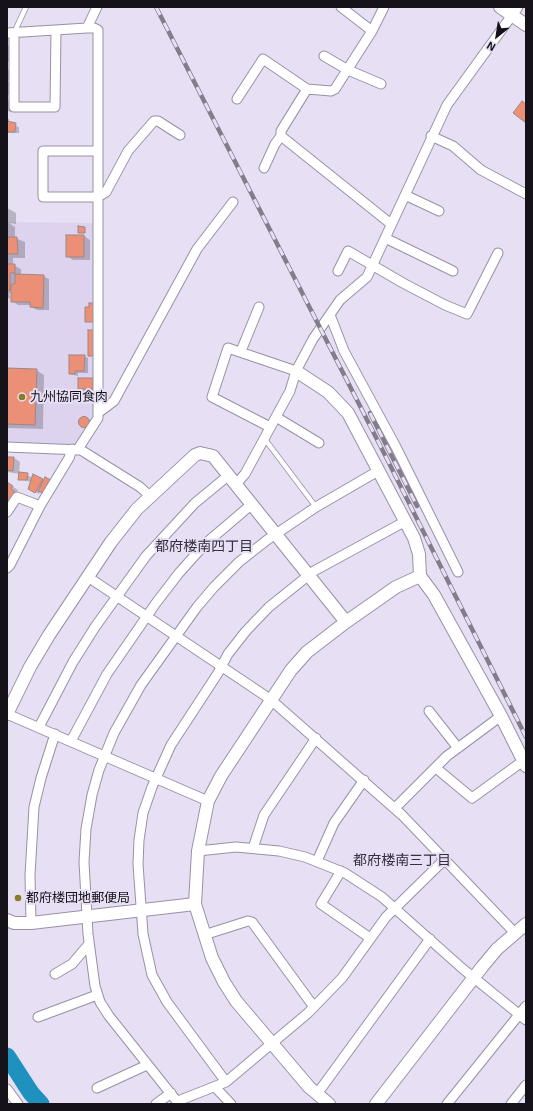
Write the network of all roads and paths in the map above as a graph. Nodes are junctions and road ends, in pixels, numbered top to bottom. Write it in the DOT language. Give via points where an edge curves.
graph roads {
  1 [pos="26,7"];
  2 [pos="96,7"];
  3 [pos="341,7"];
  4 [pos="384,7"];
  5 [pos="500,7"];
  6 [pos="515,11"];
  7 [pos="526,25"];
  8 [pos="87,28"];
  9 [pos="56,30"];
  10 [pos="372,31"];
  11 [pos="11,32"];
  12 [pos="324,56"];
  13 [pos="348,70"];
  14 [pos="381,84"];
  15 [pos="307,89"];
  16 [pos="238,99"];
  17 [pos="180,135"];
  18 [pos="281,136"];
  19 [pos="431,136"];
  20 [pos="97,150"];
  21 [pos="264,168"];
  22 [pos="526,194"];
  23 [pos="405,195"];
  24 [pos="98,197"];
  25 [pos="233,202"];
  26 [pos="439,211"];
  27 [pos="391,224"];
  28 [pos="385,238"];
  29 [pos="498,253"];
  30 [pos="373,265"];
  31 [pos="338,271"];
  32 [pos="453,271"];
  33 [pos="259,307"];
  34 [pos="330,315"];
  35 [pos="242,351"];
  36 [pos="296,371"];
  37 [pos="98,412"];
  38 [pos="276,417"];
  39 [pos="270,427"];
  40 [pos="264,438"];
  41 [pos="319,443"];
  42 [pos="7,447"];
  43 [pos="75,449"];
  44 [pos="378,471"];
  45 [pos="232,480"];
  46 [pos="150,496"];
  47 [pos="252,504"];
  48 [pos="40,506"];
  49 [pos="316,507"];
  50 [pos="7,512"];
  51 [pos="404,522"];
  52 [pos="276,534"];
  53 [pos="7,568"];
  54 [pos="458,572"];
  55 [pos="309,575"];
  56 [pos="420,576"];
  57 [pos="88,577"];
  58 [pos="118,596"];
  59 [pos="147,616"];
  60 [pos="346,622"];
  61 [pos="176,635"];
  62 [pos="222,665"];
  63 [pos="270,699"];
  64 [pos="430,711"];
  65 [pos="7,714"];
  66 [pos="501,716"];
  67 [pos="38,727"];
  68 [pos="55,734"];
  69 [pos="316,738"];
  70 [pos="71,741"];
  71 [pos="458,748"];
  72 [pos="104,756"];
  73 [pos="525,764"];
  74 [pos="436,768"];
  75 [pos="156,777"];
  76 [pos="364,780"];
  77 [pos="208,801"];
  78 [pos="395,808"];
  79 [pos="253,848"];
  80 [pos="198,851"];
  81 [pos="445,859"];
  82 [pos="317,862"];
  83 [pos="341,871"];
  84 [pos="195,904"];
  85 [pos="395,908"];
  86 [pos="142,909"];
  87 [pos="88,916"];
  88 [pos="7,920"];
  89 [pos="31,923"];
  90 [pos="526,924"];
  91 [pos="515,933"];
  92 [pos="204,935"];
  93 [pos="370,938"];
  94 [pos="430,939"];
  95 [pos="89,944"];
  96 [pos="56,974"];
  97 [pos="474,978"];
  98 [pos="97,995"];
  99 [pos="526,1006"];
  100 [pos="314,1007"];
  101 [pos="38,1017"];
  102 [pos="522,1017"];
  103 [pos="273,1044"];
  104 [pos="147,1065"];
  105 [pos="226,1082"];
  106 [pos="526,1085"];
  107 [pos="215,1086"];
  108 [pos="97,1088"];
  109 [pos="7,1089"];
  110 [pos="171,1093"];
  111 [pos="317,1094"];
  112 [pos="178,1103"];
  113 [pos="18,1104"];
  114 [pos="156,1104"];
  115 [pos="230,1104"];
  116 [pos="329,1104"];
  117 [pos="376,1104"];
  118 [pos="447,1104"];
  119 [pos="510,1104"];
  1 -- 11 [label="lane"];
  2 -- 8 [label="street"];
  3 -- 10 [label="street"];
  4 -- 10 [label="street"];
  5 -- 6 [label="street"];
  6 -- 7 [label="street"];
  6 -- 19 [label="street" via="447,105"];
  8 -- 9 [label="street"];
  8 -- 20 [label="street" via="98,30"];
  9 -- 11 [label="street"];
  9 -- 11 [label="street" via="55,107 14,107"];
  10 -- 13 [label="street"];
  12 -- 13 [label="street"];
  13 -- 14 [label="street"];
  13 -- 15 [label="street" via="338,86 331,91"];
  15 -- 16 [label="street" via="263,59"];
  15 -- 18 [label="street" via="282,130"];
  17 -- 24 [label="street" via="158,121 152,122 128,152 106,192"];
  18 -- 21 [label="street"];
  18 -- 27 [label="street"];
  19 -- 22 [label="street" via="453,146 481,170"];
  19 -- 23 [label="street"];
  20 -- 24 [label="street"];
  20 -- 24 [label="street" via="43,151 43,197"];
  23 -- 26 [label="street"];
  23 -- 27 [label="street"];
  24 -- 37 [label="street"];
  25 -- 37 [label="street" via="197,249 114,401"];
  27 -- 28 [label="street"];
  28 -- 30 [label="street"];
  28 -- 32 [label="street"];
  29 -- 30 [label="street" via="467,314"];
  30 -- 31 [label="street" via="348,251"];
  30 -- 34 [label="street" via="367,277 340,300"];
  33 -- 35 [label="street"];
  34 -- 36 [label="street" via="302,357"];
  34 -- 54 [label="street" via="344,351 396,447"];
  35 -- 36 [label="street"];
  35 -- 39 [label="street" via="228,348 212,397"];
  36 -- 38 [label="street" via="290,391"];
  36 -- 44 [label="street" via="340,403 348,413"];
  37 -- 43 [label="street" via="98,418"];
  38 -- 39 [label="street"];
  38 -- 41 [label="street"];
  39 -- 40 [label="street"];
  40 -- 45 [label="street" via="245,474"];
  40 -- 49 [label="lane"];
  42 -- 43 [label="street"];
  43 -- 46 [label="street" via="140,487"];
  43 -- 48 [label="street"];
  44 -- 49 [label="street"];
  44 -- 51 [label="street"];
  45 -- 46 [label="street" via="213,456 200,453"];
  45 -- 47 [label="street"];
  45 -- 58 [label="street" via="195,503 146,556"];
  46 -- 57 [label="street" via="111,542"];
  47 -- 52 [label="street"];
  47 -- 59 [label="street" via="205,544 179,573"];
  48 -- 50 [label="street" via="17,497"];
  48 -- 53 [label="street"];
  49 -- 52 [label="street"];
  51 -- 55 [label="street"];
  51 -- 56 [label="street" via="420,554"];
  52 -- 55 [label="street"];
  52 -- 61 [label="street" via="239,562 214,587"];
  55 -- 60 [label="street"];
  55 -- 62 [label="street" via="269,607 246,631"];
  56 -- 60 [label="street" via="396,587"];
  56 -- 66 [label="street" via="434,595"];
  57 -- 58 [label="street"];
  57 -- 65 [label="street" via="30,667"];
  58 -- 59 [label="street"];
  58 -- 67 [label="street" via="73,662"];
  59 -- 61 [label="street"];
  59 -- 70 [label="street" via="107,674"];
  60 -- 63 [label="street" via="307,652"];
  61 -- 62 [label="street"];
  61 -- 72 [label="street" via="141,685"];
  62 -- 63 [label="street"];
  62 -- 75 [label="street" via="171,745"];
  63 -- 69 [label="street"];
  63 -- 77 [label="street"];
  64 -- 71 [label="street"];
  65 -- 67 [label="street"];
  66 -- 71 [label="street"];
  66 -- 73 [label="street"];
  67 -- 68 [label="street"];
  68 -- 70 [label="street"];
  68 -- 89 [label="street" via="34,807 30,874"];
  69 -- 76 [label="street"];
  69 -- 79 [label="street" via="264,815"];
  70 -- 72 [label="street"];
  71 -- 74 [label="street"];
  72 -- 75 [label="street"];
  72 -- 87 [label="street" via="92,795 86,828 84,862"];
  73 -- 74 [label="street" via="472,798"];
  74 -- 78 [label="street"];
  75 -- 77 [label="street"];
  75 -- 86 [label="street" via="143,813 139,840 138,864"];
  76 -- 78 [label="street"];
  76 -- 82 [label="street" via="334,823"];
  77 -- 80 [label="street"];
  78 -- 81 [label="street"];
  79 -- 80 [label="street"];
  79 -- 82 [label="street" via="279,851"];
  80 -- 84 [label="street"];
  81 -- 85 [label="street"];
  81 -- 91 [label="street"];
  82 -- 83 [label="street"];
  83 -- 85 [label="street" via="364,884"];
  83 -- 93 [label="street" via="321,904"];
  84 -- 86 [label="street"];
  84 -- 92 [label="street"];
  85 -- 93 [label="street"];
  85 -- 94 [label="street"];
  86 -- 87 [label="street"];
  86 -- 105 [label="street" via="145,948 159,991"];
  87 -- 89 [label="street"];
  87 -- 95 [label="street"];
  88 -- 89 [label="street" via="14,923"];
  90 -- 91 [label="street"];
  91 -- 97 [label="street"];
  92 -- 100 [label="street" via="248,921 252,922"];
  92 -- 103 [label="street" via="212,958 236,1001"];
  93 -- 100 [label="street" via="342,978"];
  94 -- 97 [label="street"];
  94 -- 111 [label="street"];
  95 -- 96 [label="street" via="72,964"];
  95 -- 98 [label="street"];
  97 -- 102 [label="street"];
  97 -- 117 [label="street"];
  98 -- 101 [label="street"];
  98 -- 104 [label="street" via="109,1016"];
  99 -- 102 [label="street"];
  100 -- 103 [label="street"];
  102 -- 118 [label="street"];
  103 -- 105 [label="street"];
  103 -- 111 [label="street"];
  104 -- 108 [label="street"];
  104 -- 110 [label="street"];
  105 -- 107 [label="street"];
  106 -- 119 [label="street"];
  107 -- 112 [label="street"];
  107 -- 115 [label="street"];
  109 -- 113 [label="street"];
  110 -- 112 [label="street"];
  110 -- 114 [label="street"];
  111 -- 116 [label="street"];
}
